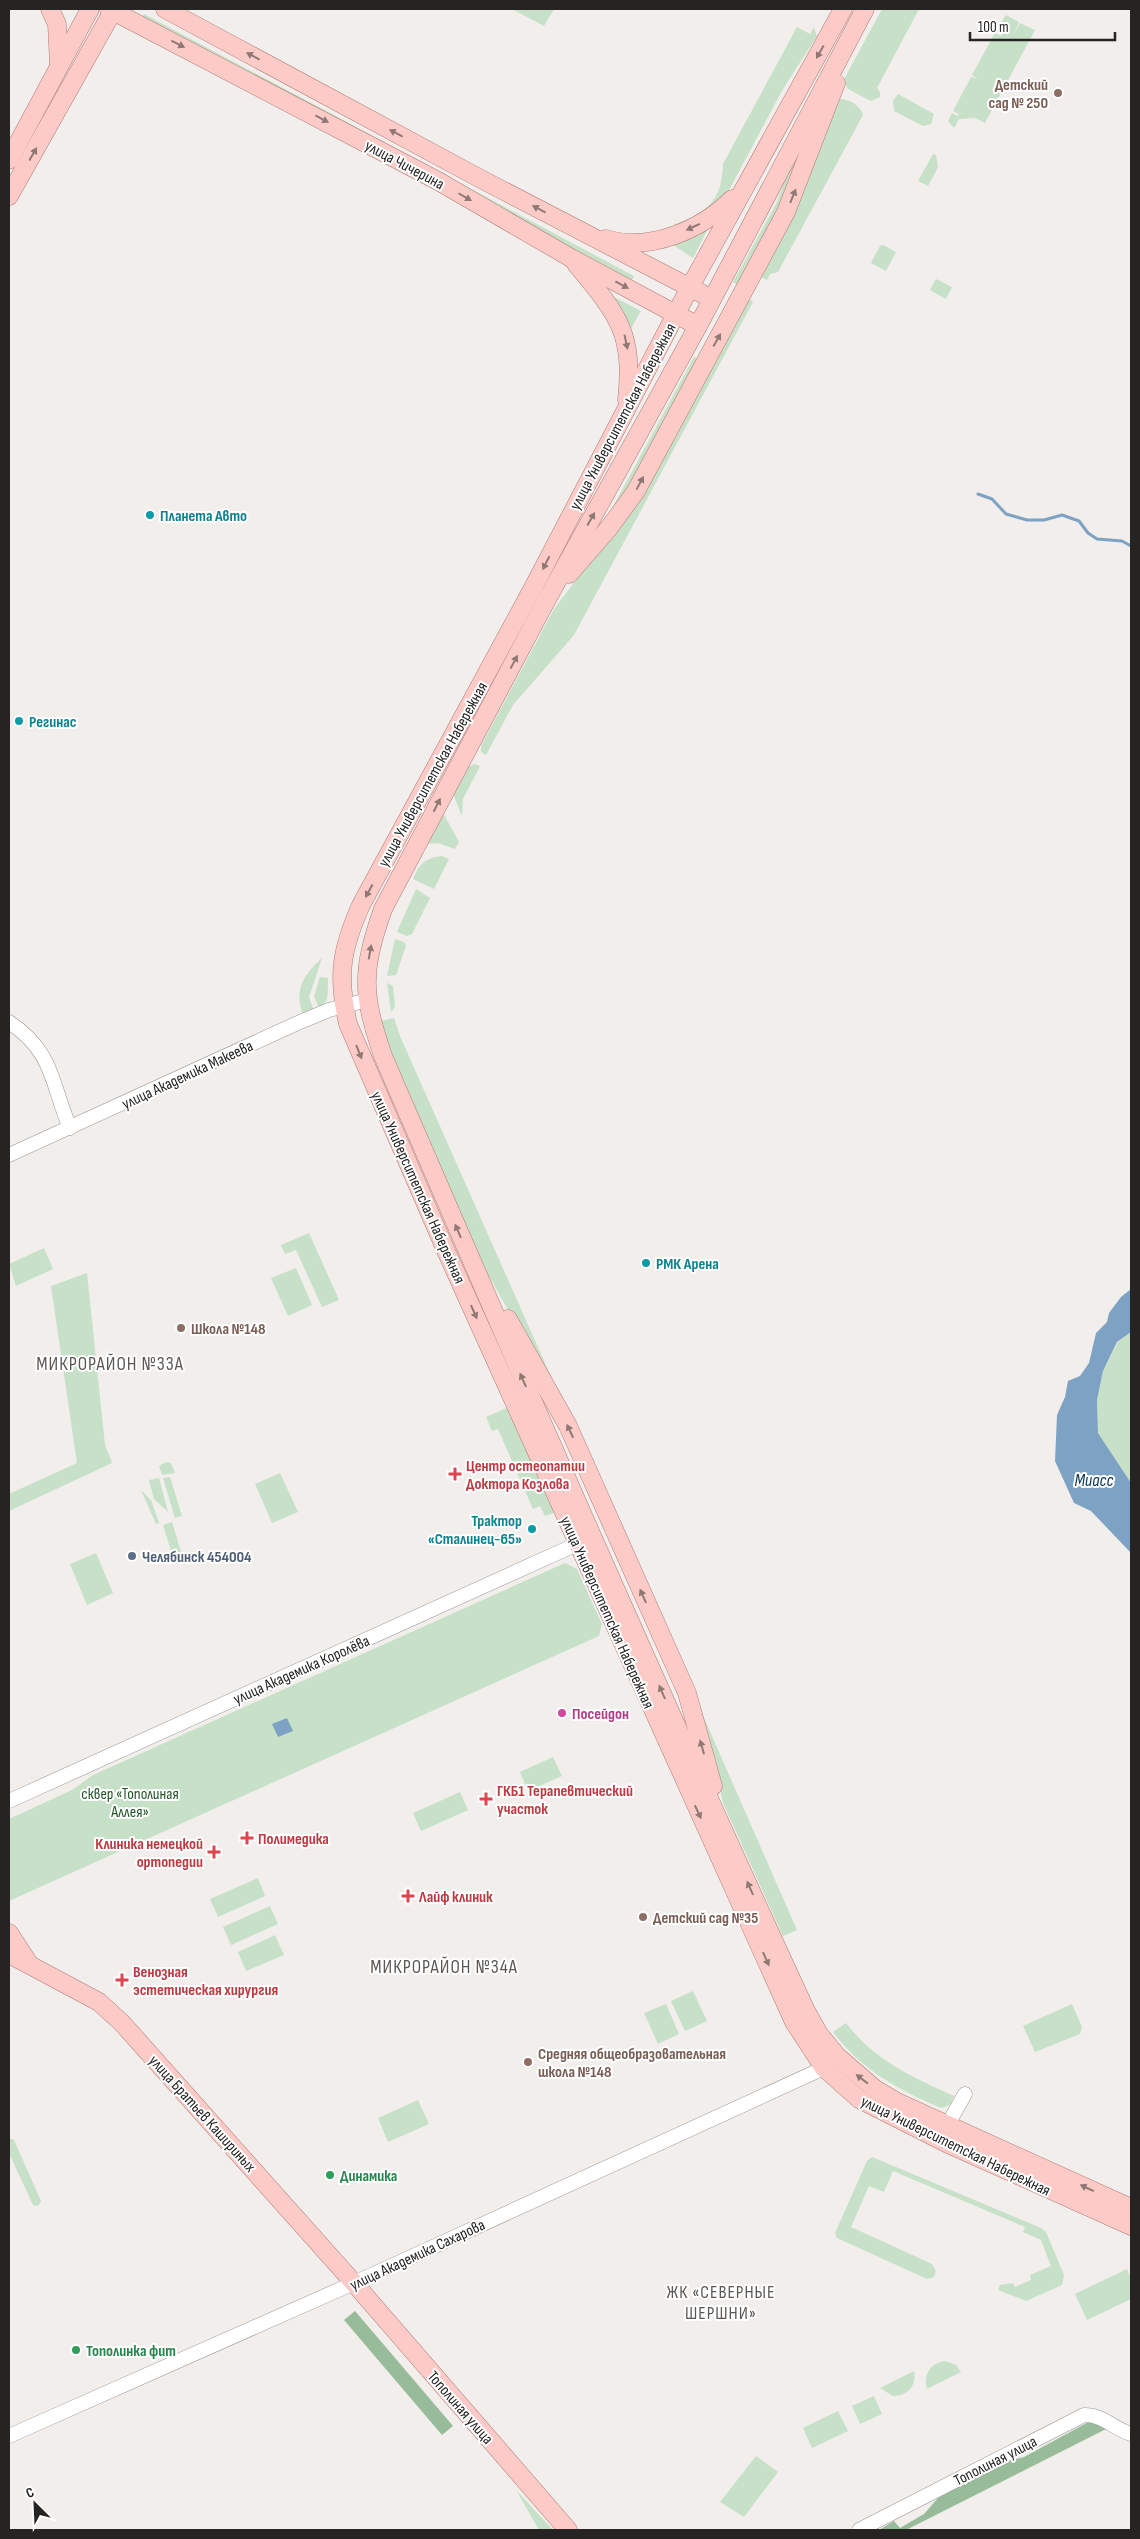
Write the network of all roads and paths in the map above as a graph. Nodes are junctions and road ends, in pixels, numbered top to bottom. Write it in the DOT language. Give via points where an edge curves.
graph roads {
  1 [pos="50,9"];
  2 [pos="90,9"];
  3 [pos="112,9"];
  4 [pos="165,9"];
  5 [pos="182,9"];
  6 [pos="843,9"];
  7 [pos="866,9"];
  8 [pos="194,24"];
  9 [pos="58,68"];
  10 [pos="9,160"];
  11 [pos="745,186"];
  12 [pos="9,196"];
  13 [pos="582,232"];
  14 [pos="571,258"];
  15 [pos="690,287"];
  16 [pos="712,299"];
  17 [pos="676,314"];
  18 [pos="698,326"];
  19 [pos="626,408"];
  20 [pos="545,603"];
  21 [pos="367,1000"];
  22 [pos="344,1005"];
  23 [pos="9,1022"];
  24 [pos="70,1128"];
  25 [pos="9,1155"];
  26 [pos="472,1264"];
  27 [pos="585,1540"];
  28 [pos="9,1801"];
  29 [pos="722,1828"];
  30 [pos="9,1933"];
  31 [pos="9,1954"];
  32 [pos="33,1968"];
  33 [pos="831,2062"];
  34 [pos="965,2094"];
  35 [pos="948,2124"];
  36 [pos="1131,2208"];
  37 [pos="1131,2226"];
  38 [pos="354,2283"];
  39 [pos="1131,2434"];
  40 [pos="9,2436"];
  41 [pos="568,2530"];
  42 [pos="859,2530"];
  1 -- 9 [label="main road" via="57,24"];
  2 -- 9 [label="main road"];
  12 -- 3 [label="main road, one-way"];
  3 -- 14 [label="main road, улица Чичерина, one-way" via="430,177"];
  4 -- 8 [label="main road, улица Чичерина"];
  5 -- 8 [label="main road"];
  6 -- 11 [label="main road, улица Университетская Набережная, one-way"];
  7 -- 16 [label="main road, улица Университетская Набережная"];
  20 -- 7 [label="main road, one-way" via="609,528 641,482 786,212"];
  13 -- 8 [label="main road, улица Чичерина, one-way"];
  9 -- 10 [label="main road"];
  11 -- 13 [label="main road, one-way" via="708,219 664,239 616,242"];
  11 -- 15 [label="main road, улица Университетская Набережная"];
  13 -- 15 [label="main road, улица Чичерина"];
  14 -- 17 [label="main road, улица Чичерина, one-way"];
  14 -- 19 [label="main road, one-way" via="621,324 629,365"];
  15 -- 16 [label="main road, улица Чичерина"];
  15 -- 17 [label="main road, улица Университетская Набережная"];
  16 -- 18 [label="main road, улица Университетская Набережная"];
  17 -- 18 [label="main road, улица Чичерина"];
  17 -- 19 [label="main road, улица Университетская Набережная"];
  20 -- 18 [label="main road, улица Университетская Набережная, one-way"];
  19 -- 22 [label="main road, улица Университетская Набережная, one-way" via="533,588 361,905 348,938 340,976"];
  21 -- 20 [label="main road, улица Университетская Набережная, one-way" via="365,978 382,909"];
  21 -- 22 [label="street, улица Академика Макеева"];
  26 -- 21 [label="main road, улица Университетская Набережная, one-way" via="383,1056"];
  22 -- 24 [label="street, улица Академика Макеева" via="300,1022"];
  22 -- 27 [label="main road, улица Университетская Набережная, one-way" via="362,1060"];
  23 -- 24 [label="street" via="26,1035 45,1058"];
  24 -- 25 [label="street, улица Академика Макеева"];
  27 -- 26 [label="main road, улица Университетская Набережная, one-way"];
  29 -- 26 [label="main road, one-way" via="687,1693 568,1426 500,1306"];
  27 -- 28 [label="street, улица Академика Королёва"];
  29 -- 27 [label="main road, улица Университетская Набережная, one-way"];
  27 -- 33 [label="main road, улица Университетская Набережная, one-way" via="794,2022"];
  33 -- 29 [label="main road, улица Университетская Набережная, one-way"];
  30 -- 32 [label="main road, улица Братьев Кашириных"];
  31 -- 32 [label="main road, улица Братьев Кашириных"];
  32 -- 38 [label="main road, улица Братьев Кашириных" via="99,2002 122,2023"];
  35 -- 33 [label="main road, улица Университетская Набережная, one-way" via="875,2089"];
  33 -- 37 [label="main road, улица Университетская Набережная" via="859,2100 882,2113"];
  33 -- 38 [label="street, улица Академика Сахарова"];
  34 -- 35 [label="street"];
  36 -- 35 [label="main road, улица Университетская Набережная, one-way"];
  38 -- 40 [label="street, улица Академика Сахарова"];
  38 -- 41 [label="main road, Тополиная улица"];
  39 -- 42 [label="street, Тополиная улица" via="1097,2415 1084,2415"];
}
